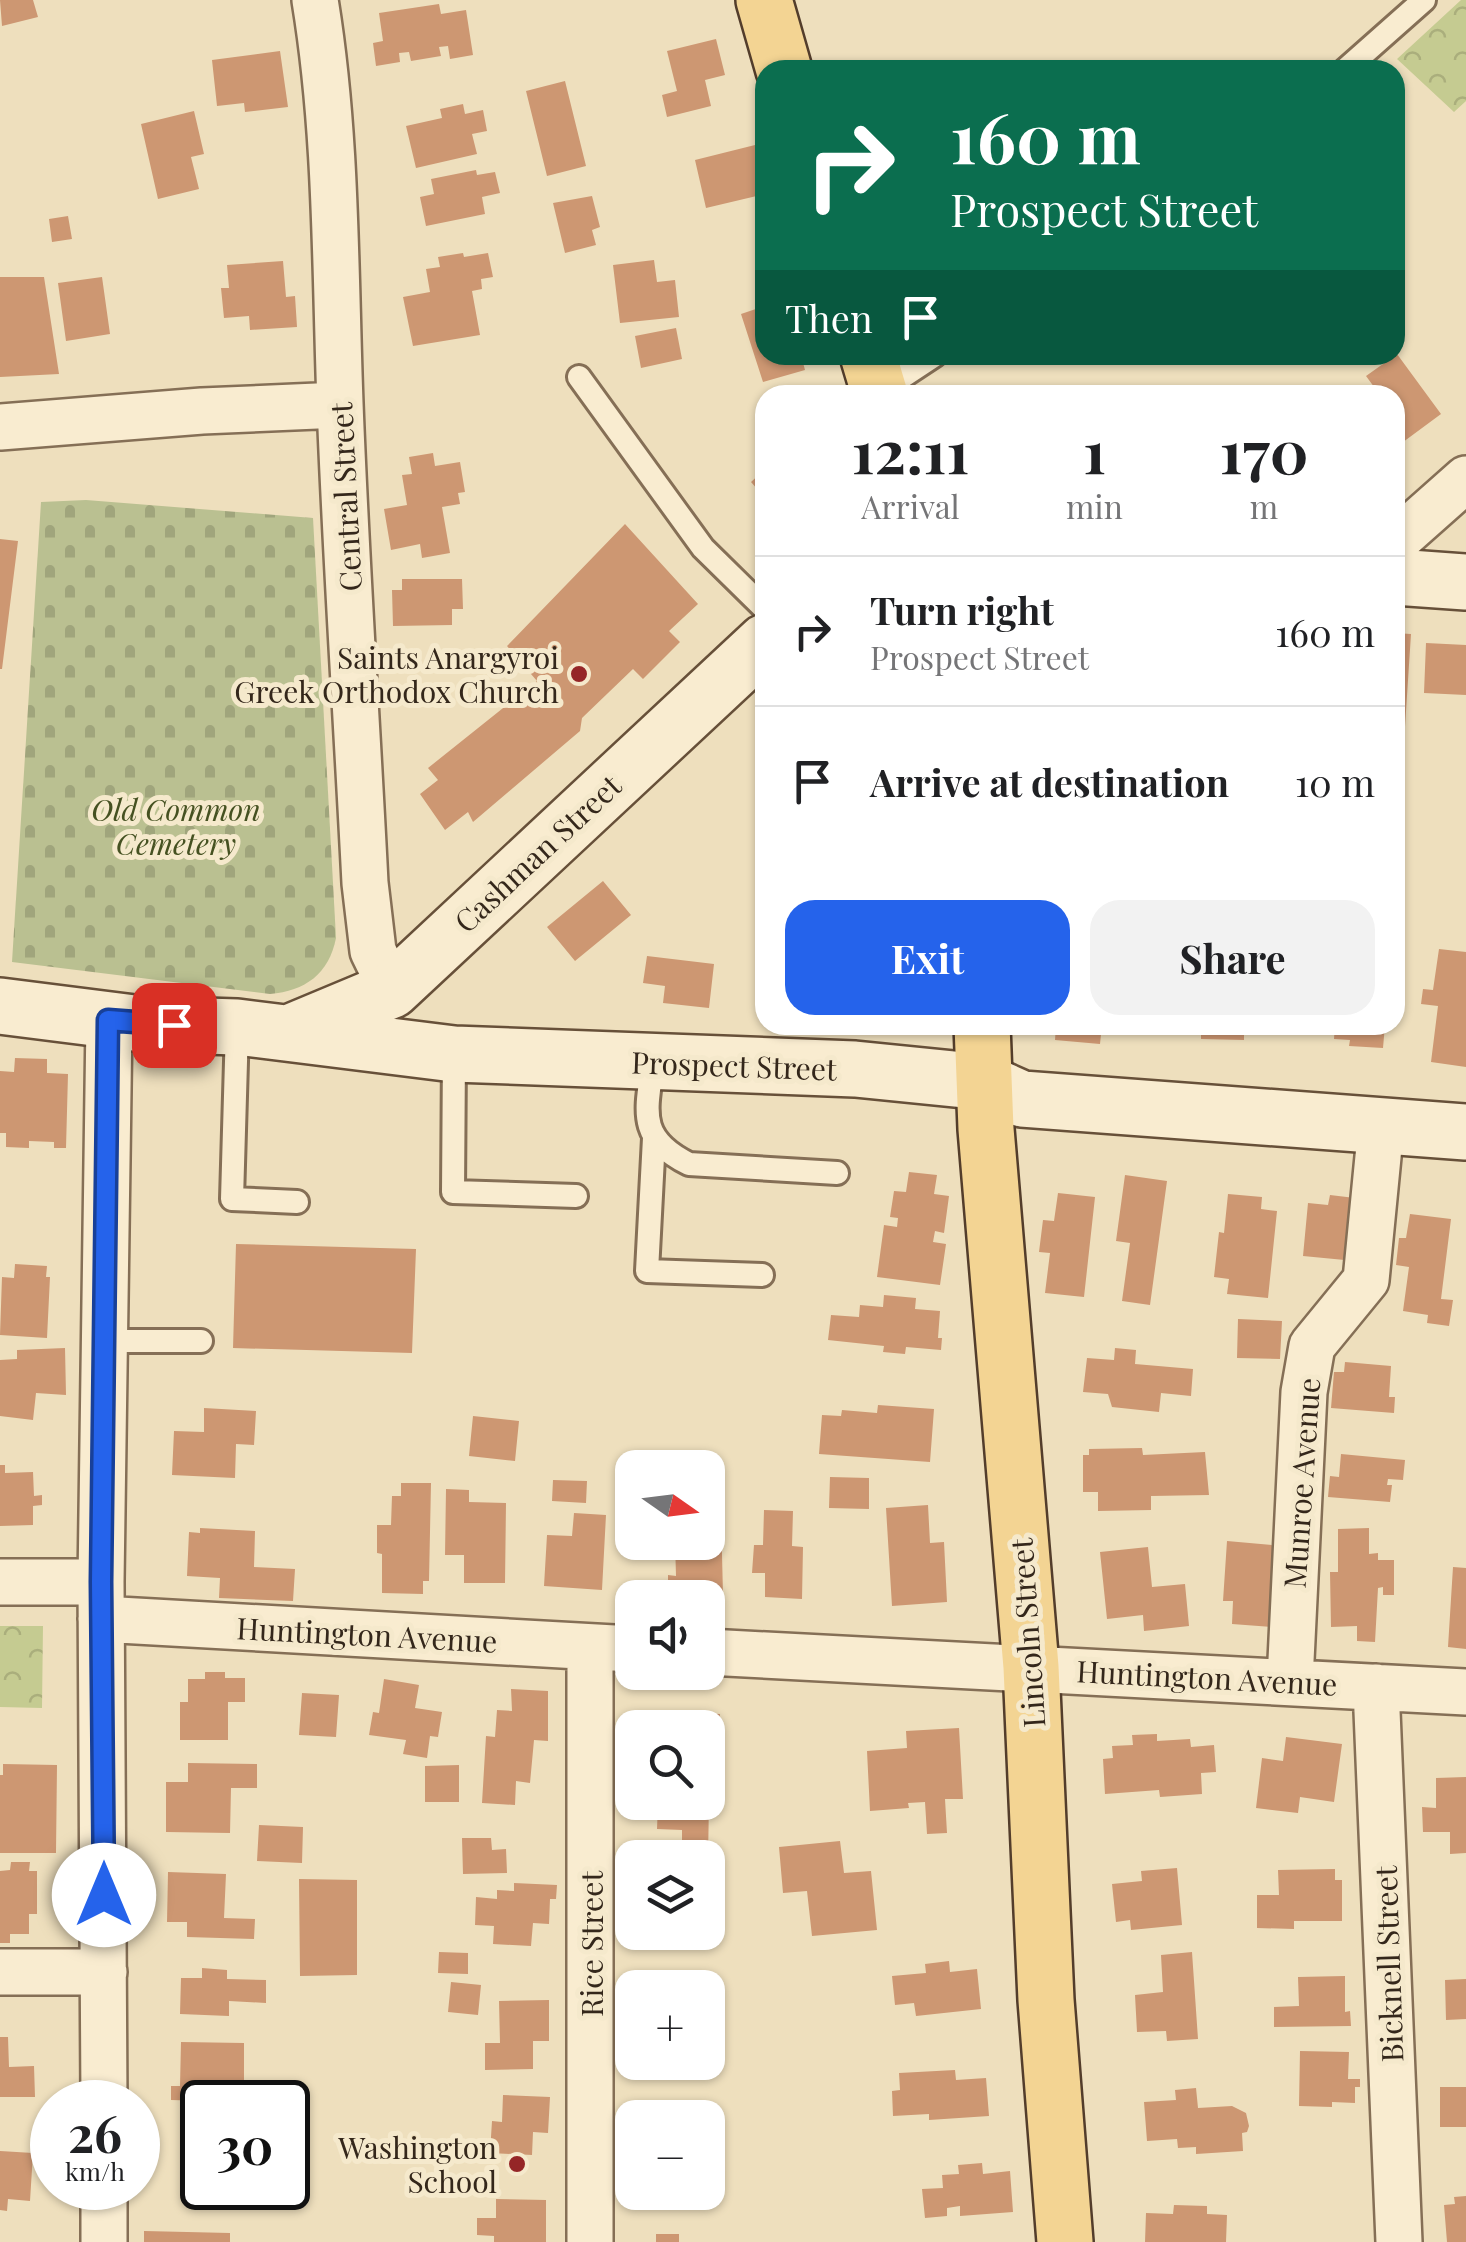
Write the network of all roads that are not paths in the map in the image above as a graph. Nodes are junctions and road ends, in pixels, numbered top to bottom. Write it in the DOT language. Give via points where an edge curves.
graph roads {
  1 [pos="315,0"];
  2 [pos="764,0"];
  3 [pos="1424,0"];
  4 [pos="781,60"];
  5 [pos="1356,60"];
  6 [pos="912,365"];
  7 [pos="579,377"];
  8 [pos="875,381"];
  9 [pos="340,405"];
  10 [pos="0,427"];
  11 [pos="1466,479"];
  12 [pos="1405,533"];
  13 [pos="1405,578"];
  14 [pos="1466,582"];
  15 [pos="755,599"];
  16 [pos="755,651"];
  17 [pos="392,990"];
  18 [pos="0,1006"];
  19 [pos="108,1020"];
  20 [pos="263,1030"];
  21 [pos="982,1035"];
  22 [pos="454,1054"];
  23 [pos="654,1062"];
  24 [pos="984,1082"];
  25 [pos="1381,1126"];
  26 [pos="1466,1132"];
  27 [pos="654,1138"];
  28 [pos="837,1173"];
  29 [pos="576,1196"];
  30 [pos="297,1202"];
  31 [pos="762,1276"];
  32 [pos="105,1341"];
  33 [pos="201,1341"];
  34 [pos="0,1582"];
  35 [pos="101,1600"];
  36 [pos="611,1648"];
  37 [pos="725,1653"];
  38 [pos="1031,1667"];
  39 [pos="1290,1681"];
  40 [pos="1376,1687"];
  41 [pos="1466,1692"];
  42 [pos="0,1972"];
  43 [pos="104,1972"];
  44 [pos="104,2080"];
  45 [pos="104,2210"];
  46 [pos="104,2242"];
  47 [pos="590,2242"];
  48 [pos="1066,2242"];
  49 [pos="1400,2242"];
  1 -- 9 [label="street, Central Street" via="334,164"];
  2 -- 4 [label="main road"];
  3 -- 5 [label="lane"];
  6 -- 8 [label="lane"];
  7 -- 15 [label="lane" via="704,548"];
  9 -- 10 [label="street"];
  9 -- 17 [label="street, Central Street" via="366,883 373,951"];
  11 -- 12 [label="street"];
  13 -- 14 [label="main road"];
  16 -- 17 [label="main road, Cashman Street"];
  17 -- 20 [label="main road, Cashman Street"];
  18 -- 19 [label="main road, Prospect Street"];
  19 -- 20 [label="main road, Prospect Street"];
  19 -- 32 [label="street"];
  20 -- 22 [label="main road, Prospect Street"];
  20 -- 30 [label="lane" via="232,1199"];
  21 -- 24 [label="main road, Lincoln Street"];
  22 -- 23 [label="main road, Prospect Street"];
  22 -- 29 [label="lane" via="453,1192"];
  23 -- 24 [label="main road, Prospect Street" via="855,1069"];
  23 -- 27 [label="lane" via="646,1116"];
  24 -- 25 [label="main road, Prospect Street" via="1022,1099"];
  24 -- 38 [label="main road, Lincoln Street"];
  25 -- 26 [label="main road, Prospect Street"];
  25 -- 39 [label="street, Munroe Avenue" via="1366,1280 1312,1346 1304,1392"];
  27 -- 28 [label="lane" via="689,1164"];
  27 -- 31 [label="lane" via="647,1270"];
  32 -- 33 [label="lane"];
  32 -- 35 [label="street"];
  34 -- 35 [label="street, Huntington Avenue"];
  35 -- 36 [label="street, Huntington Avenue"];
  35 -- 43 [label="street"];
  36 -- 47 [label="street, Rice Street"];
  37 -- 38 [label="street, Huntington Avenue"];
  38 -- 39 [label="street, Huntington Avenue"];
  38 -- 48 [label="main road, Lincoln Street" via="1046,2000"];
  39 -- 40 [label="street, Huntington Avenue"];
  40 -- 41 [label="street, Huntington Avenue"];
  40 -- 49 [label="street, Bicknell Street"];
  42 -- 43 [label="street"];
  43 -- 44 [label="street"];
  45 -- 46 [label="street"];
}
